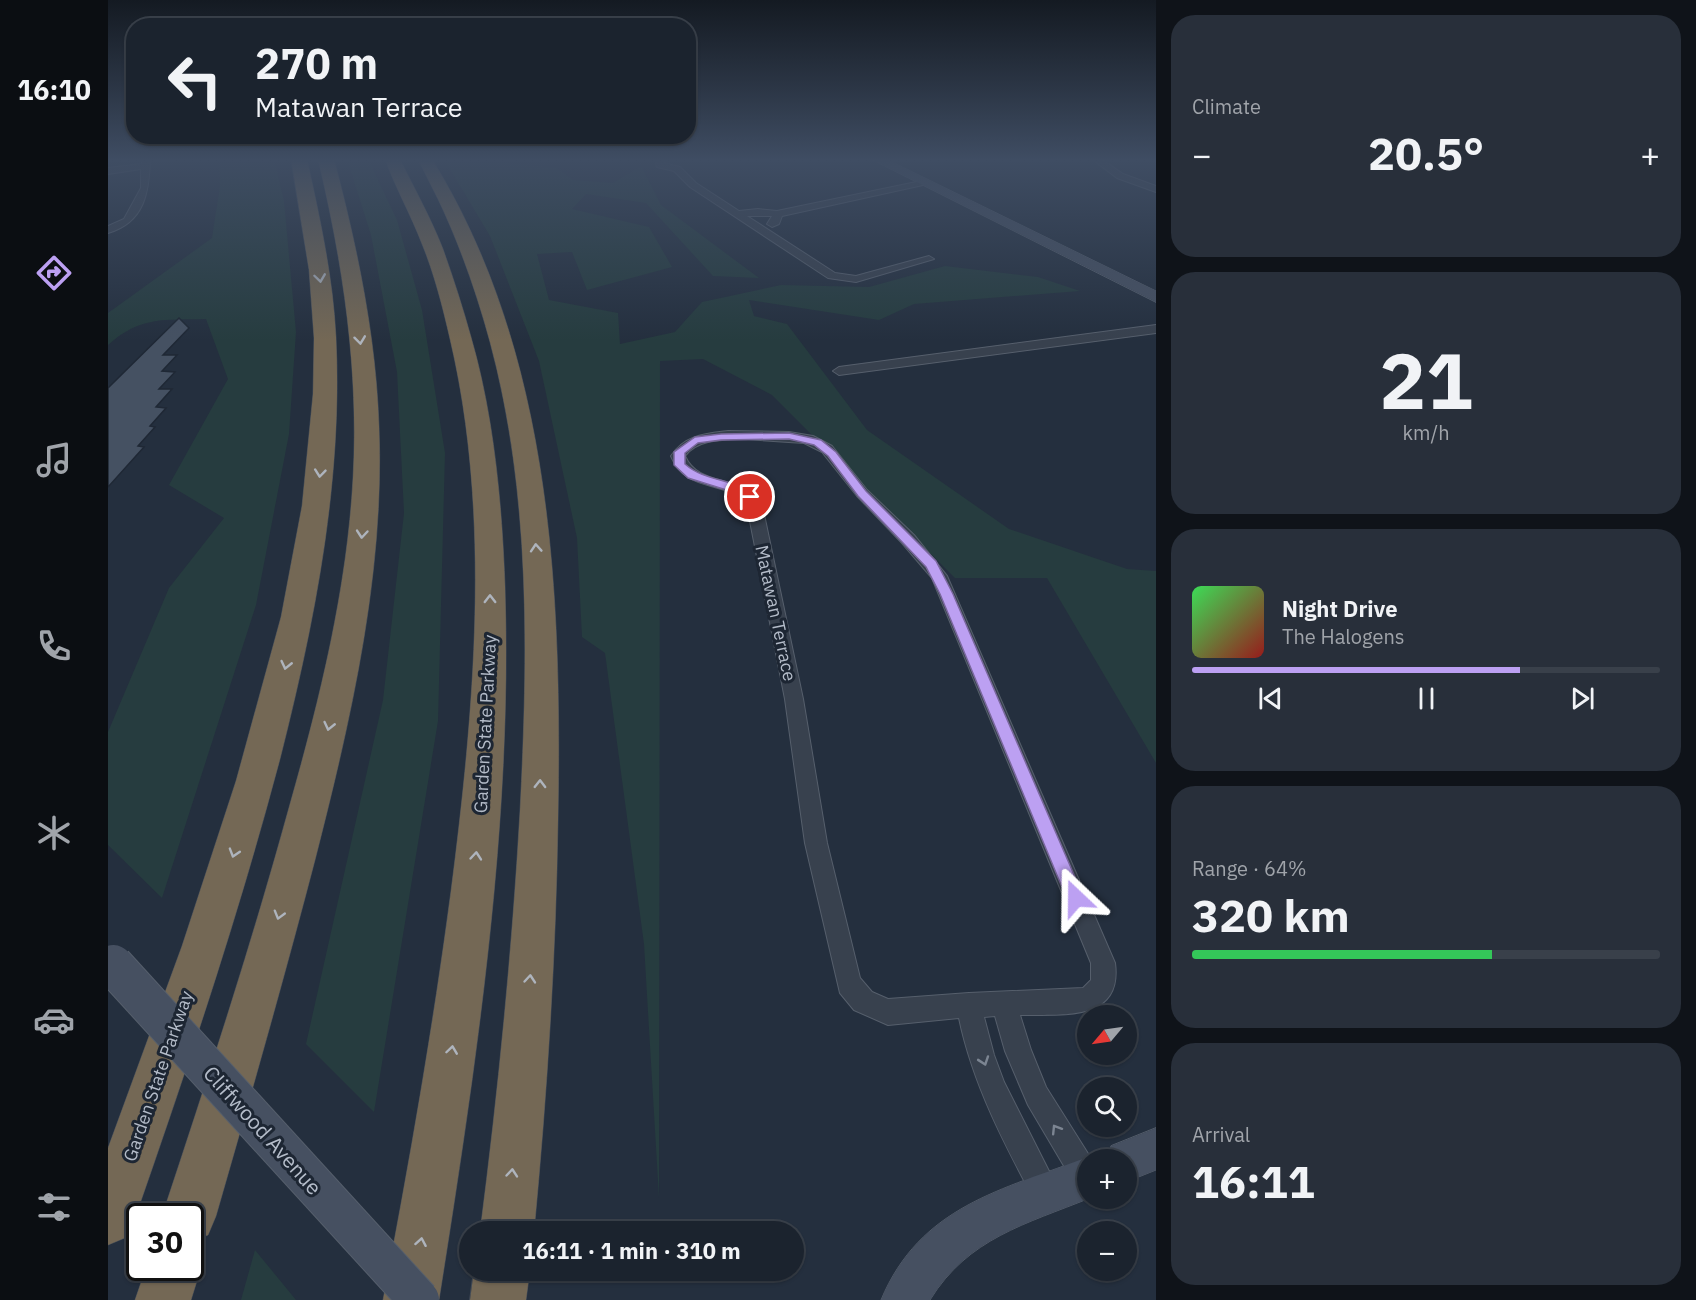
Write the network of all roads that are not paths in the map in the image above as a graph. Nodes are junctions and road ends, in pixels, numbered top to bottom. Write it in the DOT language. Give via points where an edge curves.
graph roads {
  1 [pos="129,220"];
  2 [pos="311,220"];
  3 [pos="339,220"];
  4 [pos="421,220"];
  5 [pos="456,220"];
  6 [pos="745,220"];
  7 [pos="776,220"];
  8 [pos="999,220"];
  9 [pos="759,229"];
  10 [pos="108,230"];
  11 [pos="929,259"];
  12 [pos="1156,297"];
  13 [pos="1156,329"];
  14 [pos="839,371"];
  15 [pos="111,962"];
  16 [pos="1004,1004"];
  17 [pos="969,1005"];
  18 [pos="1156,1149"];
  19 [pos="1137,1157"];
  20 [pos="1077,1162"];
  21 [pos="1077,1182"];
  22 [pos="1047,1195"];
  23 [pos="193,1203"];
  24 [pos="108,1218"];
  25 [pos="508,1221"];
  26 [pos="169,1281"];
  27 [pos="501,1281"];
  28 [pos="163,1300"];
  29 [pos="411,1300"];
  30 [pos="419,1300"];
  31 [pos="498,1300"];
  32 [pos="904,1300"];
  1 -- 10 [label="street"];
  2 -- 24 [label="highway, Garden State Parkway, one-way" via="325,335 322,447 306,565 284,672 242,828"];
  3 -- 23 [label="highway, one-way" via="350,268 366,398 360,555 345,648 316,780"];
  29 -- 4 [label="highway, Garden State Parkway, one-way" via="450,1066 475,866 483,784 491,600 484,473 465,362 445,286"];
  25 -- 5 [label="highway, one-way" via="530,972 540,796 542,664 535,520 519,414 499,333"];
  6 -- 9 [label="street"];
  7 -- 9 [label="street"];
  8 -- 12 [label="street"];
  9 -- 11 [label="street" via="837,278 856,279"];
  13 -- 14 [label="street"];
  15 -- 30 [label="street, Cliffwood Avenue, bridge"];
  16 -- 17 [label="street, Matawan Terrace"];
  16 -- 17 [label="street, Matawan Terrace" via="1084,1000 1096,996 1105,976 1103,963 939,576 862,493 832,454 817,442 789,436 695,440 680,452 684,471 740,490 754,505 794,699 816,843 849,984 863,1001 888,1012"];
  20 -- 16 [label="street, one-way" via="1037,1096"];
  17 -- 22 [label="street, one-way" via="994,1089"];
  18 -- 19 [label="street"];
  21 -- 22 [label="street"];
  22 -- 32 [label="street" via="962,1232 930,1260"];
  26 -- 28 [label="highway"];
  27 -- 31 [label="highway"];
}
